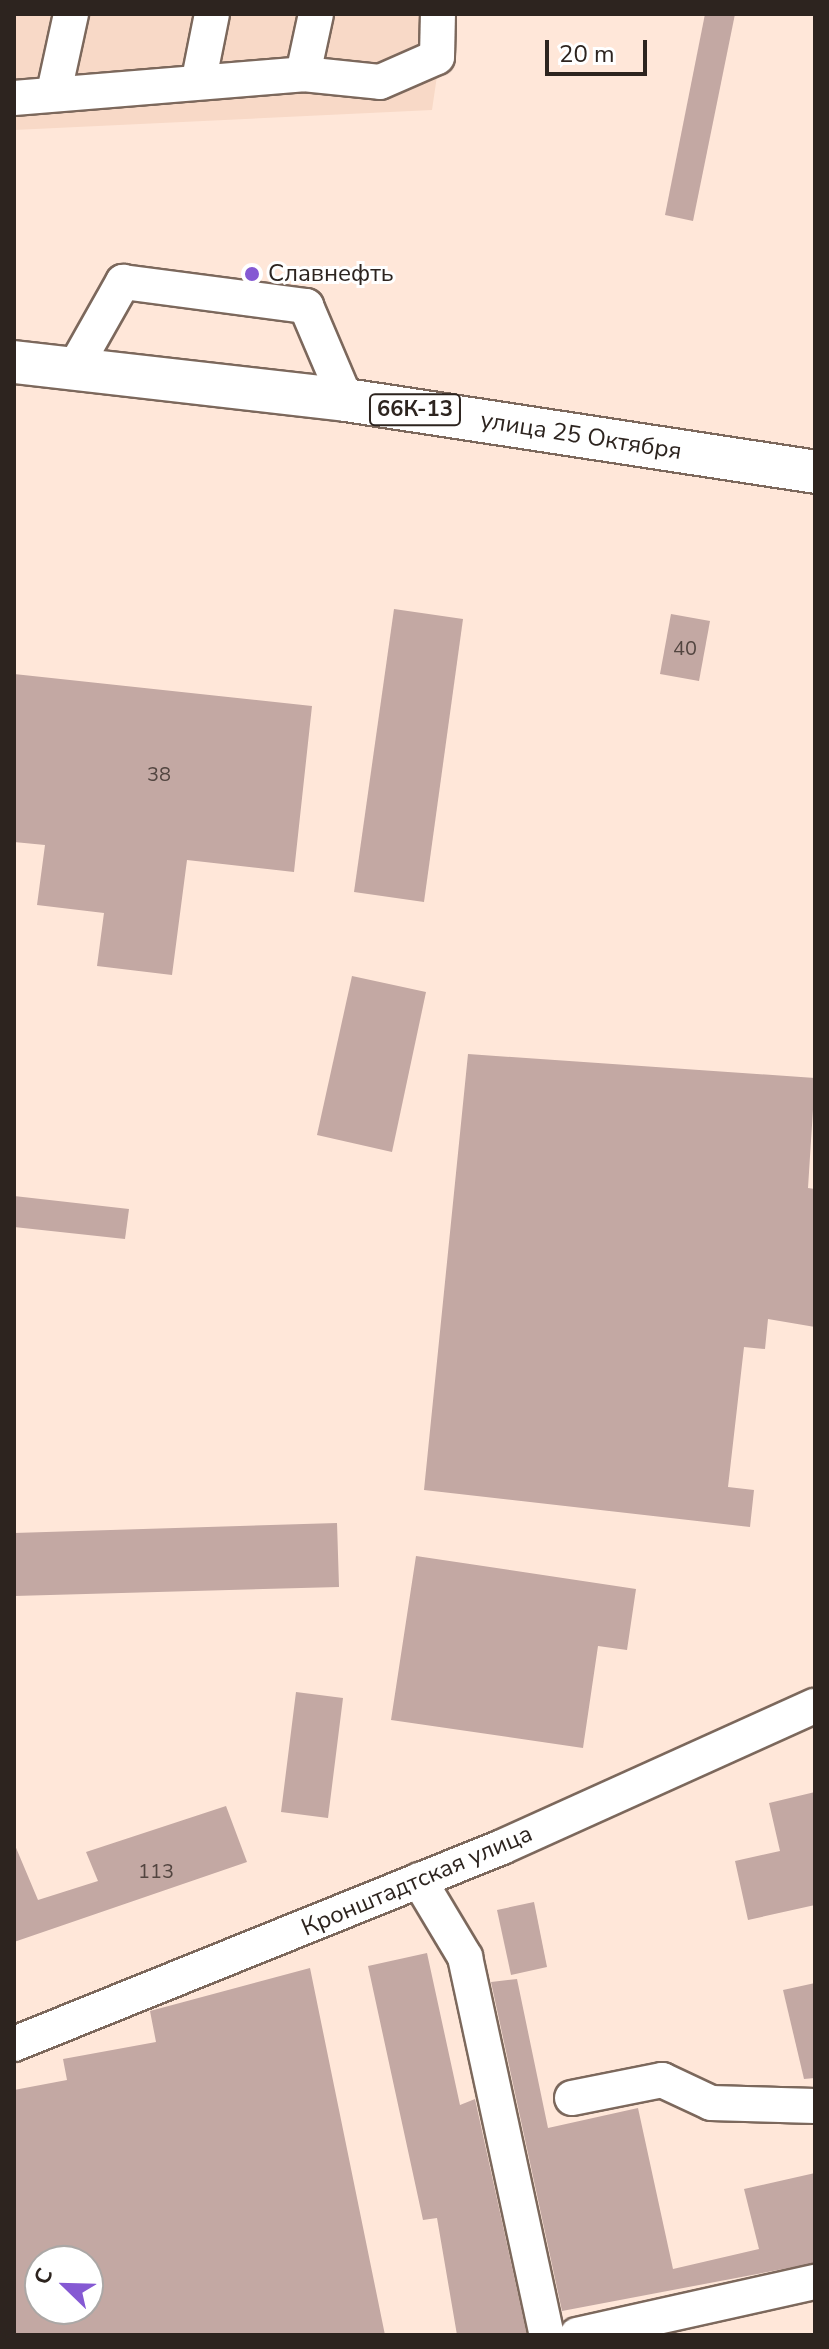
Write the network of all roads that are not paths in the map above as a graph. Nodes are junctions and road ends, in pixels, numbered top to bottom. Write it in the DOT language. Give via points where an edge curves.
graph roads {
  1 [pos="71,14"];
  2 [pos="212,14"];
  3 [pos="316,14"];
  4 [pos="438,14"];
  5 [pos="303,74"];
  6 [pos="199,79"];
  7 [pos="54,92"];
  8 [pos="14,98"];
  9 [pos="14,362"];
  10 [pos="75,367"];
  11 [pos="346,400"];
  12 [pos="815,472"];
  13 [pos="815,1706"];
  14 [pos="419,1880"];
  15 [pos="14,2044"];
  16 [pos="572,2098"];
  17 [pos="815,2106"];
  18 [pos="815,2282"];
  19 [pos="547,2335"];
  20 [pos="577,2335"];
  1 -- 7 [label="street"];
  2 -- 6 [label="street"];
  3 -- 5 [label="street"];
  4 -- 5 [label="street" via="437,57 380,82"];
  5 -- 6 [label="street"];
  6 -- 7 [label="street"];
  7 -- 8 [label="street"];
  9 -- 10 [label="main road, улица 25 Октября / 66К-13"];
  10 -- 11 [label="main road, улица 25 Октября / 66К-13"];
  10 -- 11 [label="street" via="123,282 306,306"];
  11 -- 12 [label="main road, улица 25 Октября / 66К-13"];
  13 -- 14 [label="street, Кронштадтская улица"];
  14 -- 15 [label="street, Кронштадтская улица"];
  14 -- 19 [label="street" via="465,1957"];
  16 -- 17 [label="street" via="662,2080 711,2103"];
  18 -- 20 [label="street"];
}
